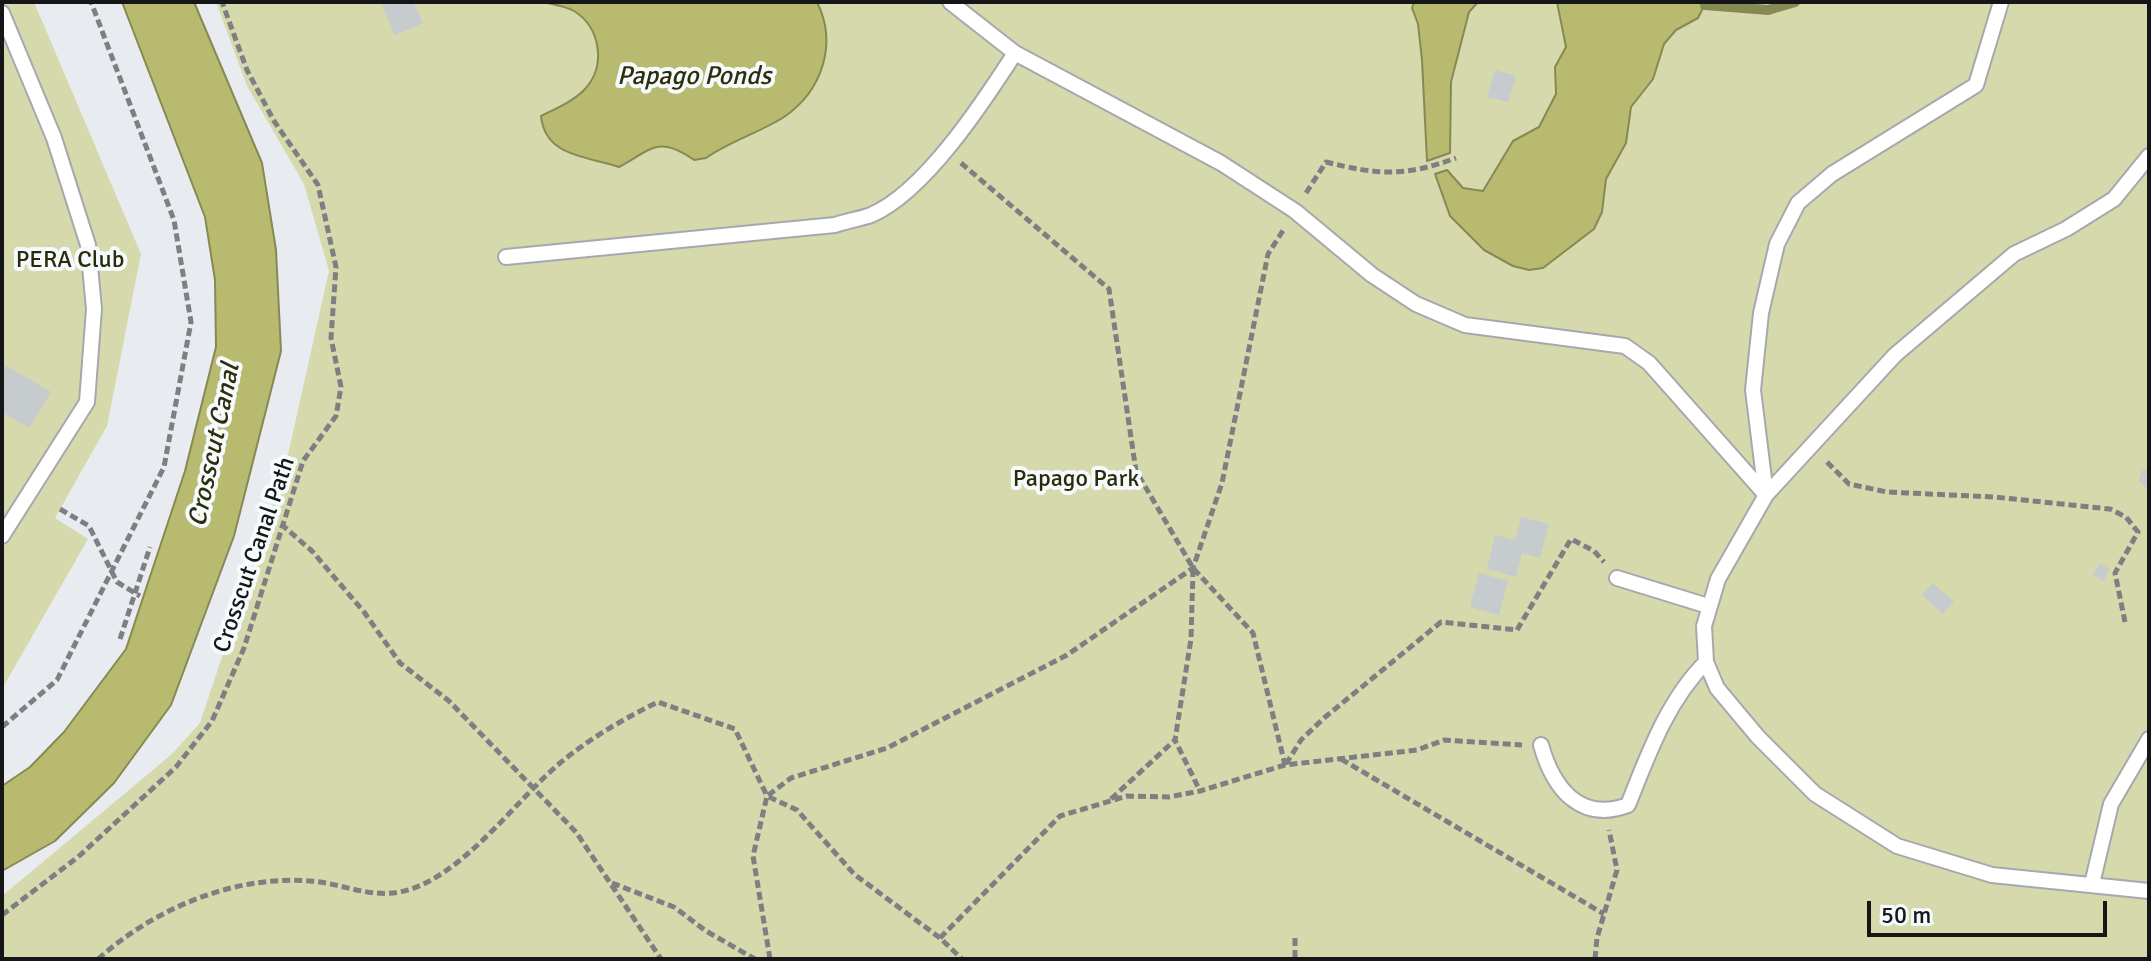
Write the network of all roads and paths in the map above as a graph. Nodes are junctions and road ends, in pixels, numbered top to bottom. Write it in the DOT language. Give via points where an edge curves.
graph roads {
  1 [pos="91,2"];
  2 [pos="222,2"];
  3 [pos="950,2"];
  4 [pos="2001,2"];
  5 [pos="2,13"];
  6 [pos="5,28"];
  7 [pos="1015,53"];
  8 [pos="946,149"];
  9 [pos="2149,156"];
  10 [pos="1456,158"];
  11 [pos="1295,211"];
  12 [pos="506,257"];
  13 [pos="1813,447"];
  14 [pos="1766,495"];
  15 [pos="60,509"];
  16 [pos="281,524"];
  17 [pos="2,536"];
  18 [pos="150,547"];
  19 [pos="1193,568"];
  20 [pos="112,571"];
  21 [pos="1617,578"];
  22 [pos="137,595"];
  23 [pos="1708,606"];
  24 [pos="2125,622"];
  25 [pos="120,639"];
  26 [pos="1706,662"];
  27 [pos="2,727"];
  28 [pos="2149,739"];
  29 [pos="1175,740"];
  30 [pos="1541,745"];
  31 [pos="1341,759"];
  32 [pos="1285,765"];
  33 [pos="531,789"];
  34 [pos="1200,791"];
  35 [pos="767,796"];
  36 [pos="1108,801"];
  37 [pos="1606,813"];
  38 [pos="609,883"];
  39 [pos="2092,884"];
  40 [pos="2149,891"];
  41 [pos="1604,914"];
  42 [pos="2,915"];
  43 [pos="940,938"];
  44 [pos="1295,938"];
  45 [pos="98,959"];
  46 [pos="661,959"];
  47 [pos="755,959"];
  48 [pos="770,959"];
  49 [pos="962,959"];
  50 [pos="1295,959"];
  51 [pos="1595,959"];
  1 -- 20 [label="path" via="174,220 191,322 164,467"];
  2 -- 16 [label="path, Crosscut Canal Path" via="247,70 318,185 336,267 331,338 341,387 336,416 303,461"];
  3 -- 7 [label="lane"];
  4 -- 14 [label="lane" via="1976,85 1832,174 1798,203 1777,244 1761,313 1753,390"];
  5 -- 6 [label="lane"];
  6 -- 17 [label="lane" via="54,138 88,245 94,309 87,402"];
  7 -- 8 [label="lane"];
  7 -- 11 [label="lane" via="1221,163"];
  8 -- 12 [label="lane" via="908,190 872,214 835,225"];
  8 -- 19 [label="path" via="1109,289 1136,471"];
  9 -- 13 [label="lane" via="2114,199 2014,254 1957,299 1895,355"];
  10 -- 11 [label="path" via="1424,170 1374,174 1326,162"];
  11 -- 14 [label="lane" via="1372,275 1416,304 1465,325 1625,346 1649,363"];
  11 -- 19 [label="path" via="1268,254 1222,483"];
  13 -- 14 [label="lane"];
  13 -- 24 [label="path" via="1849,484 1887,492 2048,501 2110,509 2126,517 2138,532 2115,573"];
  14 -- 23 [label="lane"];
  15 -- 20 [label="path" via="89,526"];
  16 -- 33 [label="path" via="312,551 400,663 449,701"];
  16 -- 42 [label="path, Crosscut Canal Path" via="244,648 212,721 176,767 78,857"];
  18 -- 22 [label="path"];
  19 -- 29 [label="path" via="1191,639"];
  19 -- 32 [label="path" via="1253,633"];
  19 -- 35 [label="path" via="1067,655 887,748 791,778"];
  20 -- 22 [label="path" via="117,582"];
  20 -- 27 [label="path" via="57,680"];
  21 -- 23 [label="lane"];
  21 -- 32 [label="path" via="1594,551 1571,539 1517,630 1441,622 1324,718"];
  22 -- 25 [label="path"];
  23 -- 26 [label="lane"];
  26 -- 37 [label="lane" via="1688,681 1653,743 1628,805"];
  26 -- 39 [label="lane" via="1717,688 1815,794 1897,846 1992,875"];
  28 -- 39 [label="lane" via="2111,804"];
  29 -- 34 [label="path"];
  29 -- 36 [label="path"];
  30 -- 31 [label="path" via="1444,740 1417,750"];
  30 -- 37 [label="lane" via="1549,772 1569,794 1580,805"];
  31 -- 32 [label="path"];
  31 -- 41 [label="path"];
  32 -- 34 [label="path"];
  33 -- 35 [label="path" via="622,719 658,702 735,729"];
  33 -- 38 [label="path" via="576,832"];
  33 -- 45 [label="path" via="448,871 401,892 366,893 276,879 223,890 140,927"];
  34 -- 36 [label="path"];
  35 -- 43 [label="path" via="797,810 854,874"];
  35 -- 48 [label="path" via="753,856"];
  36 -- 43 [label="path" via="1060,816"];
  37 -- 41 [label="path" via="1617,870"];
  38 -- 46 [label="path"];
  38 -- 47 [label="path" via="674,907"];
  39 -- 40 [label="lane"];
  41 -- 51 [label="path"];
  43 -- 49 [label="path"];
  44 -- 50 [label="path"];
}
